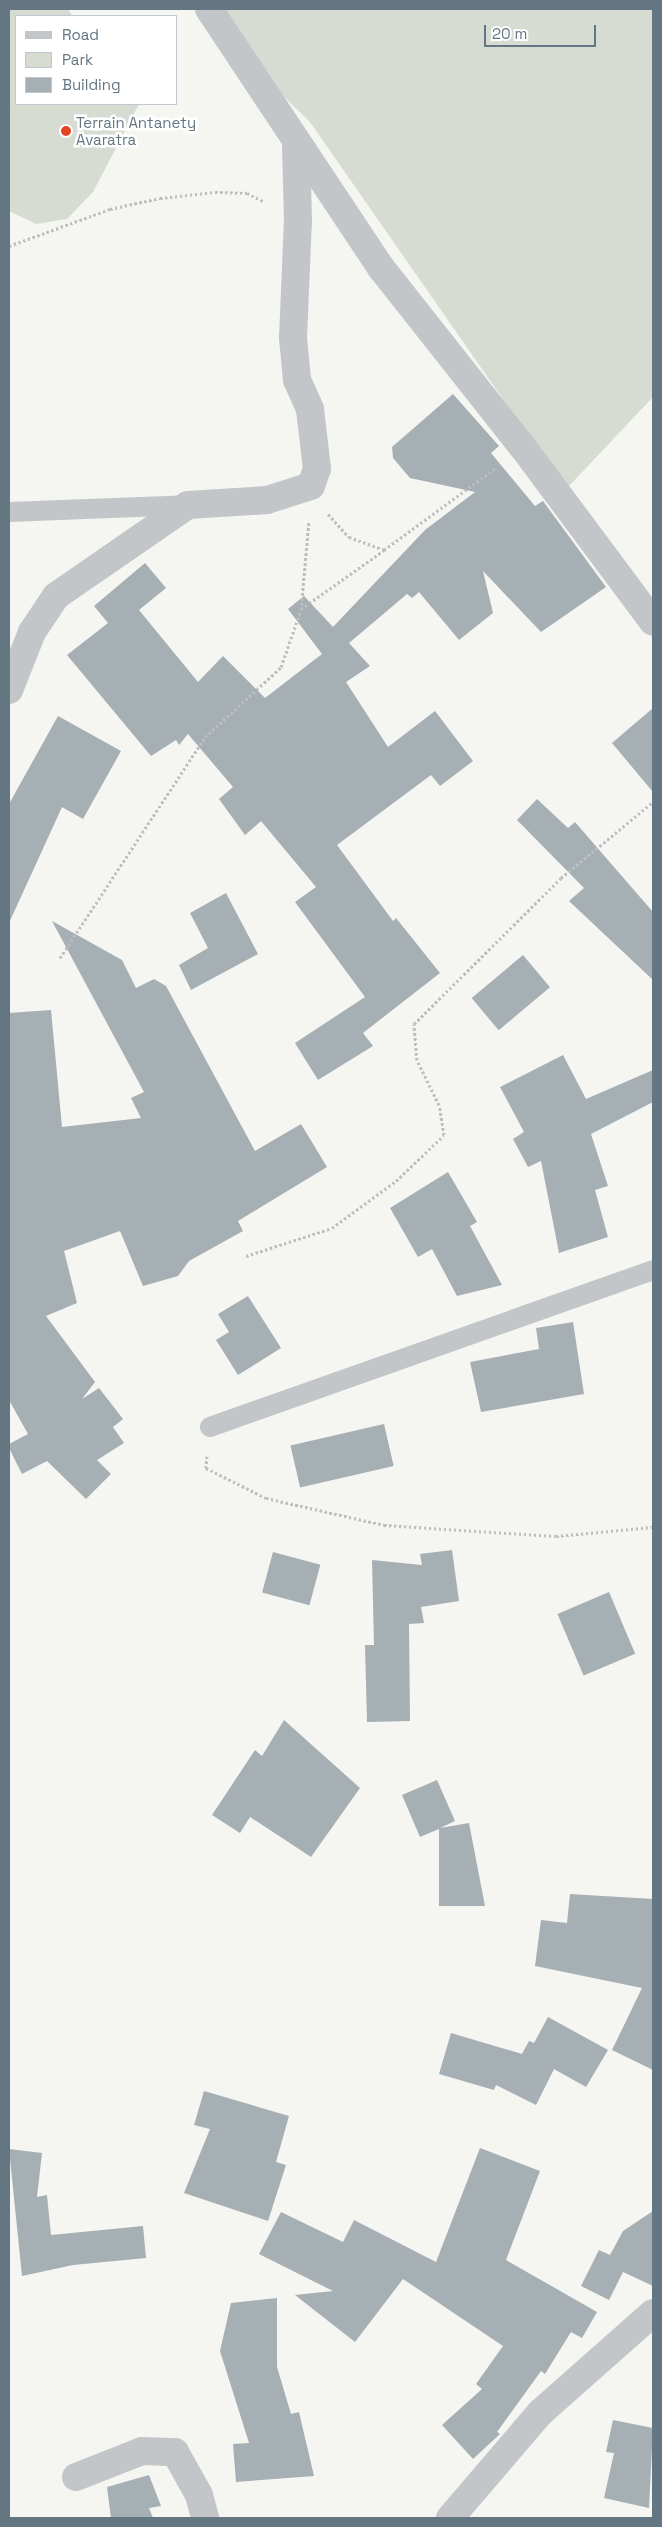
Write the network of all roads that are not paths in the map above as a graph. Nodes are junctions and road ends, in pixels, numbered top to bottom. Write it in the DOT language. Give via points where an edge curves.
graph roads {
  1 [pos="209,9"];
  2 [pos="296,143"];
  3 [pos="188,505"];
  4 [pos="9,512"];
  5 [pos="653,622"];
  6 [pos="9,690"];
  7 [pos="653,1270"];
  8 [pos="210,1427"];
  9 [pos="653,2313"];
  10 [pos="76,2477"];
  11 [pos="205,2518"];
  12 [pos="450,2518"];
  1 -- 2 [label="street"];
  2 -- 3 [label="street" via="298,221 293,338 298,380 310,409 317,469 311,486 267,500"];
  2 -- 5 [label="street" via="382,269 522,446"];
  3 -- 4 [label="lane"];
  3 -- 6 [label="street" via="56,596 32,632"];
  7 -- 8 [label="lane"];
  9 -- 12 [label="street" via="541,2412"];
  10 -- 11 [label="street" via="142,2451 175,2452 199,2496"];
}
